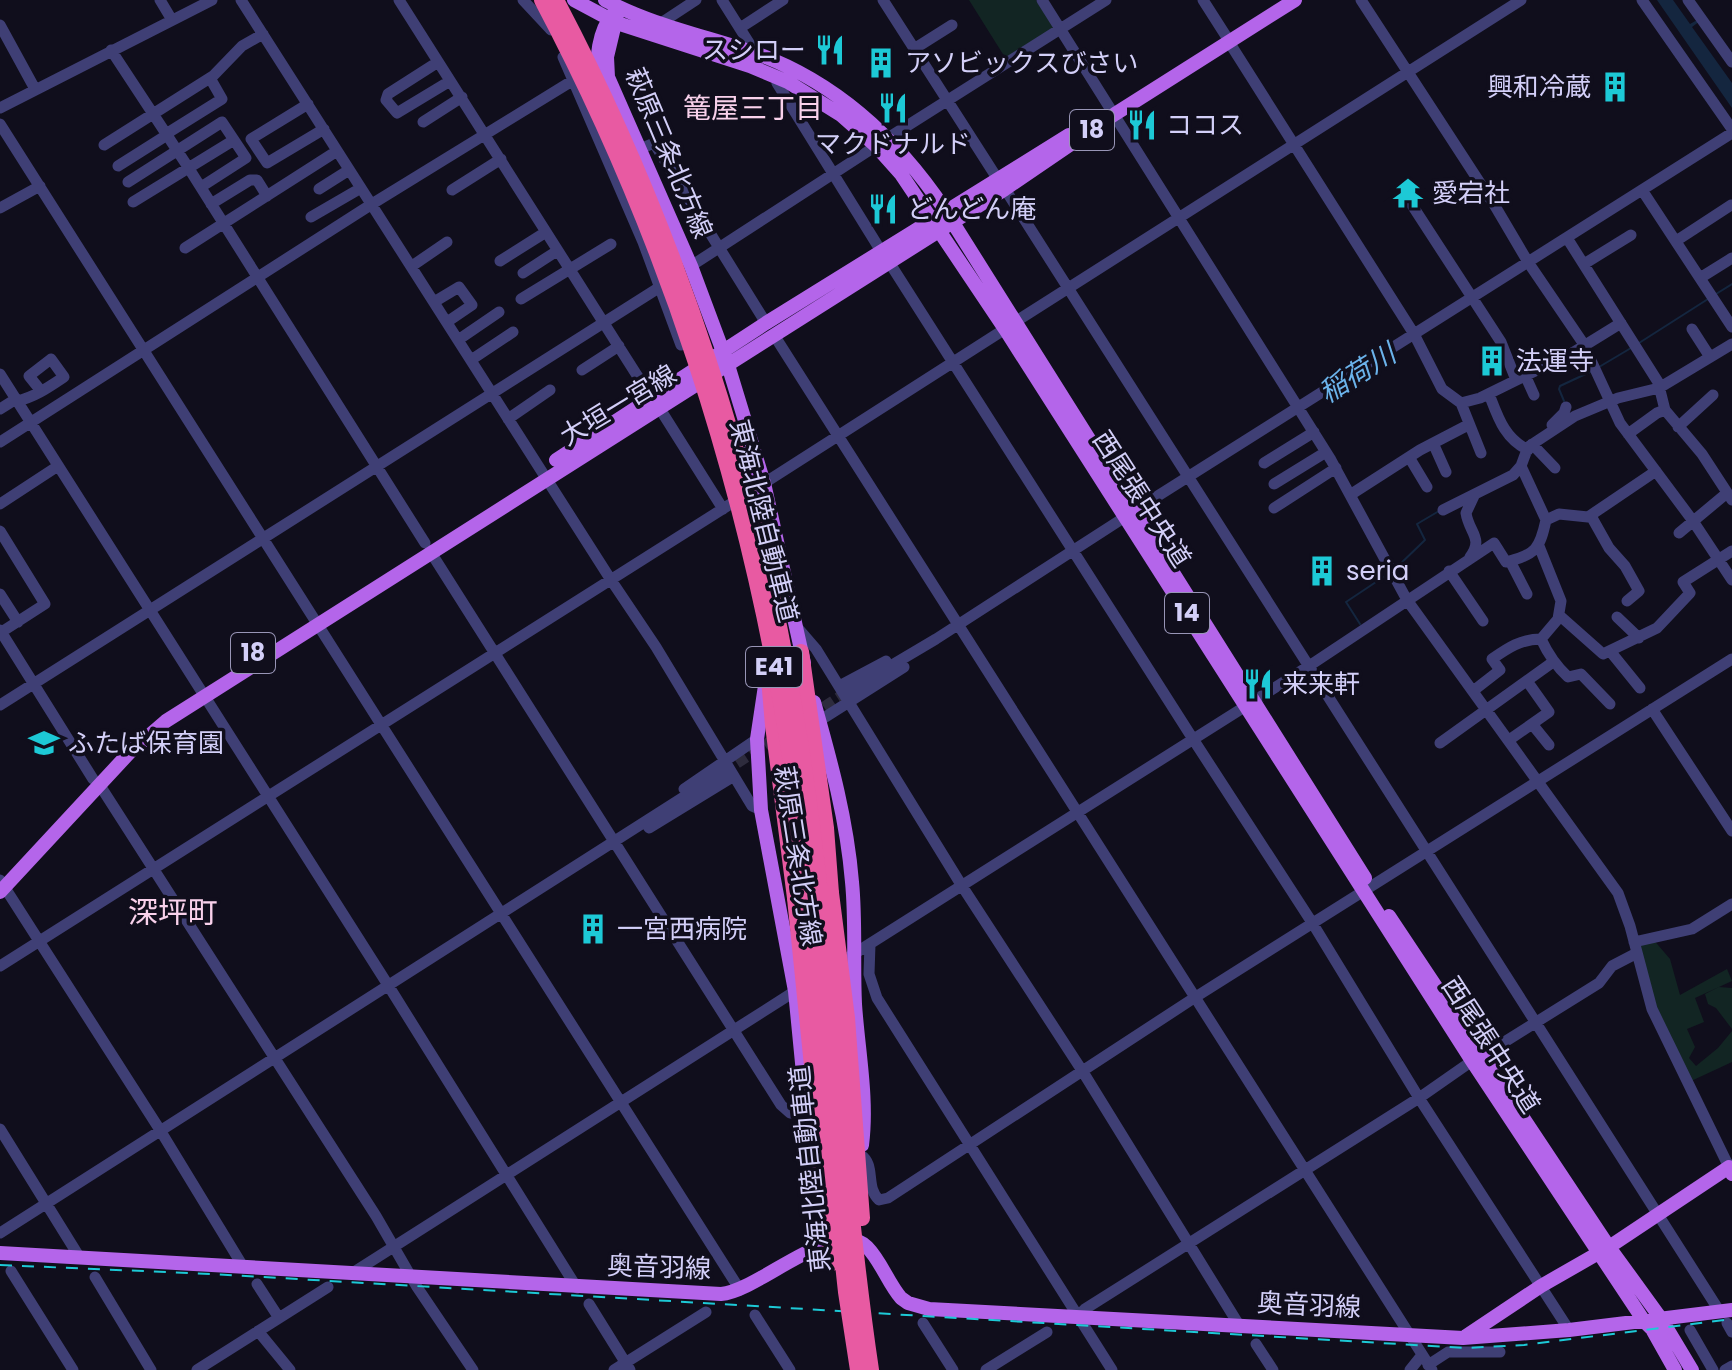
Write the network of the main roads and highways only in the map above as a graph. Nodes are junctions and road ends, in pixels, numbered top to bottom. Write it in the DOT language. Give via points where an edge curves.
graph roads {
  1 [pos="542,0"];
  2 [pos="556,0"];
  3 [pos="574,0"];
  4 [pos="1282,0"];
  5 [pos="1295,0"];
  6 [pos="611,4"];
  7 [pos="613,21"];
  8 [pos="1227,39"];
  9 [pos="882,142"];
  10 [pos="942,220"];
  11 [pos="721,361"];
  12 [pos="760,486"];
  13 [pos="801,652"];
  14 [pos="768,665"];
  15 [pos="1,884"];
  16 [pos="1731,1169"];
  17 [pos="847,1239"];
  18 [pos="1604,1250"];
  19 [pos="0,1253"];
  20 [pos="1728,1319"];
  21 [pos="1662,1320"];
  22 [pos="1644,1321"];
  23 [pos="1463,1338"];
  24 [pos="860,1340"];
  25 [pos="858,1370"];
  26 [pos="874,1370"];
  27 [pos="1675,1370"];
  28 [pos="1692,1370"];
  1 -- 25 [label="highway, 東海北陸自動車道 / E41, bridge" via="615,151 676,304 757,582 797,812"];
  2 -- 26 [label="highway, 東海北陸自動車道 / E41, bridge" via="627,147 688,301 724,410 768,575 815,850 854,1245"];
  3 -- 7 [label="main road, 西尾張中央道 / 14"];
  4 -- 8 [label="main road, 大垣一宮線 / 18"];
  5 -- 8 [label="main road, 大垣一宮線 / 18"];
  6 -- 7 [label="main road, 萩原三条北方線"];
  6 -- 9 [label="main road, 西尾張中央道 / 14" via="756,54 823,86 867,118"];
  7 -- 9 [label="main road, 西尾張中央道 / 14" via="780,79"];
  7 -- 11 [label="main road, 萩原三条北方線" via="606,70 691,266"];
  7 -- 11 [label="main road, 萩原三条北方線" via="597,71"];
  8 -- 10 [label="main road, 大垣一宮線 / 18"];
  9 -- 10 [label="main road, 西尾張中央道 / 14" via="920,175"];
  10 -- 11 [label="main road, 大垣一宮線 / 18"];
  10 -- 18 [label="main road, 西尾張中央道 / 14" via="1367,890"];
  11 -- 12 [label="main road, 萩原三条北方線"];
  11 -- 15 [label="main road, 大垣一宮線 / 18" via="200,692 96,781"];
  12 -- 13 [label="main road, 萩原三条北方線"];
  12 -- 14 [label="main road, 萩原三条北方線" via="769,568"];
  13 -- 17 [label="main road, 萩原三条北方線" via="840,796 853,885 863,1110"];
  13 -- 26 [label="highway, bridge" via="847,1018"];
  14 -- 17 [label="main road, 萩原三条北方線" via="757,739 761,810 795,991 812,1155 839,1208"];
  14 -- 25 [label="highway, bridge" via="827,1224"];
  16 -- 18 [label="main road"];
  17 -- 19 [label="main road, 奥音羽線" via="811,1248 740,1290 696,1294"];
  17 -- 23 [label="main road, 奥音羽線" via="866,1246 901,1298 918,1307"];
  17 -- 24 [label="main road, 萩原三条北方線"];
  18 -- 21 [label="main road, 西尾張中央道 / 14"];
  18 -- 22 [label="main road, 西尾張中央道 / 14"];
  18 -- 23 [label="main road"];
  20 -- 21 [label="main road, 奥音羽線"];
  21 -- 22 [label="main road, 奥音羽線"];
  21 -- 28 [label="main road, 西尾張中央道 / 14"];
  22 -- 23 [label="main road, 奥音羽線"];
  22 -- 27 [label="main road, 西尾張中央道 / 14"];
  24 -- 25 [label="main road, 萩原三条北方線"];
  24 -- 26 [label="main road, 萩原三条北方線"];
}
